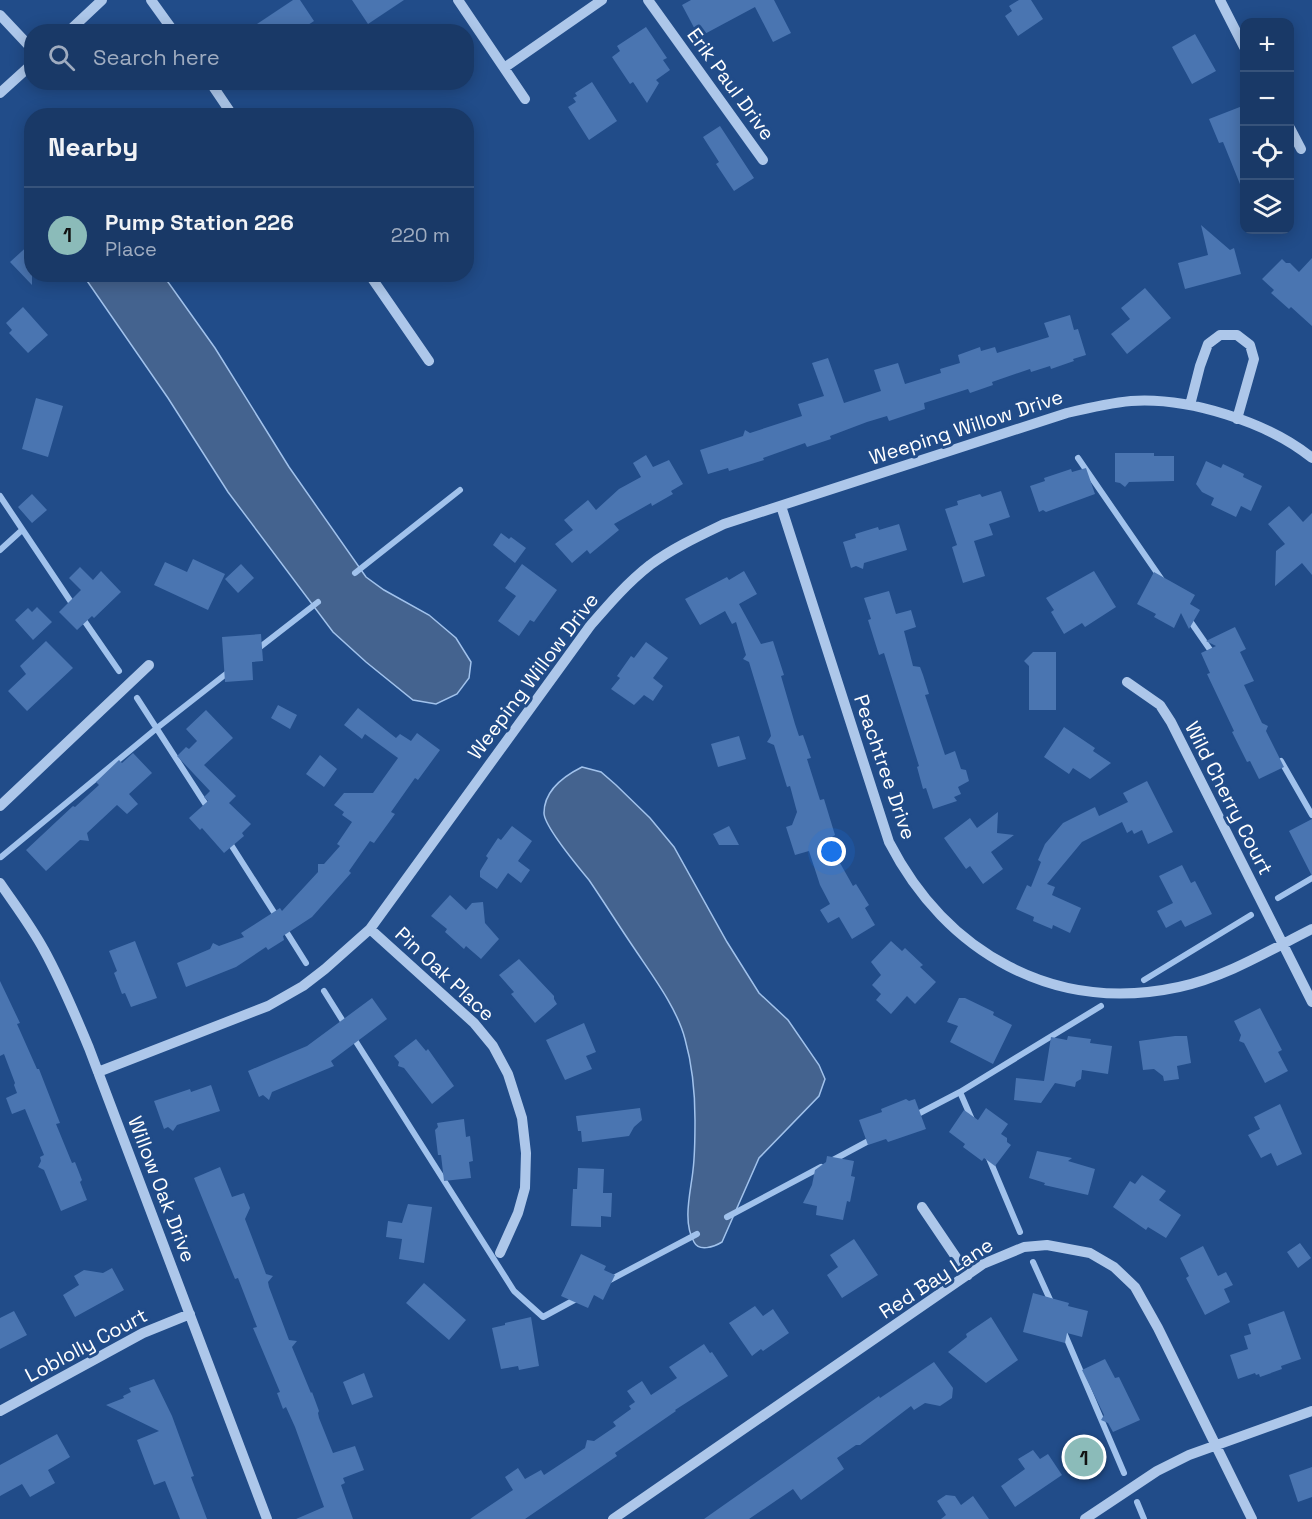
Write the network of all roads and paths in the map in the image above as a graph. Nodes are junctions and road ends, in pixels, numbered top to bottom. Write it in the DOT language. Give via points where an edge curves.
graph roads {
  1 [pos="102,0"];
  2 [pos="151,0"];
  3 [pos="458,0"];
  4 [pos="602,0"];
  5 [pos="648,0"];
  6 [pos="1220,0"];
  7 [pos="0,15"];
  8 [pos="76,24"];
  9 [pos="168,24"];
  10 [pos="1240,38"];
  11 [pos="24,40"];
  12 [pos="504,68"];
  13 [pos="24,71"];
  14 [pos="215,90"];
  15 [pos="0,93"];
  16 [pos="525,99"];
  17 [pos="228,108"];
  18 [pos="1294,135"];
  19 [pos="1301,148"];
  20 [pos="763,160"];
  21 [pos="375,282"];
  22 [pos="429,361"];
  23 [pos="1190,405"];
  24 [pos="1237,419"];
  25 [pos="1312,458"];
  26 [pos="781,506"];
  27 [pos="149,665"];
  28 [pos="1127,682"];
  29 [pos="0,806"];
  30 [pos="0,883"];
  31 [pos="370,929"];
  32 [pos="1312,929"];
  33 [pos="1283,944"];
  34 [pos="1312,1002"];
  35 [pos="98,1072"];
  36 [pos="922,1207"];
  37 [pos="500,1252"];
  38 [pos="968,1275"];
  39 [pos="190,1314"];
  40 [pos="0,1411"];
  41 [pos="1312,1411"];
  42 [pos="1216,1446"];
  43 [pos="267,1519"];
  44 [pos="613,1519"];
  45 [pos="1085,1519"];
  46 [pos="1252,1519"];
  1 -- 8 [label="street"];
  2 -- 9 [label="street"];
  3 -- 12 [label="street"];
  4 -- 12 [label="street"];
  5 -- 20 [label="street, Erik Paul Drive"];
  6 -- 10 [label="street"];
  7 -- 11 [label="street"];
  12 -- 16 [label="street"];
  13 -- 15 [label="street"];
  14 -- 17 [label="street"];
  18 -- 19 [label="street"];
  21 -- 22 [label="street"];
  23 -- 24 [label="street, Weeping Willow Drive"];
  23 -- 24 [label="street" via="1208,344 1220,335 1237,335 1250,345 1254,359"];
  23 -- 26 [label="street, Weeping Willow Drive" via="1133,401 1067,413"];
  24 -- 25 [label="street, Weeping Willow Drive" via="1259,425"];
  26 -- 31 [label="street, Weeping Willow Drive" via="724,524 680,546 619,592 590,626"];
  26 -- 33 [label="street, Peachtree Drive" via="889,842 922,895 956,932 1002,965 1045,982 1108,993 1180,987 1239,966"];
  27 -- 29 [label="street"];
  28 -- 33 [label="street, Wild Cherry Court" via="1160,705 1171,722"];
  30 -- 35 [label="street, Willow Oak Drive" via="44,949"];
  31 -- 35 [label="street, Weeping Willow Drive" via="303,986 268,1006"];
  31 -- 37 [label="street, Pin Oak Place" via="474,1023 493,1046 508,1074 522,1118 525,1188"];
  32 -- 33 [label="street, Peachtree Drive"];
  33 -- 34 [label="street, Wild Cherry Court"];
  35 -- 39 [label="street, Willow Oak Drive"];
  36 -- 38 [label="street"];
  38 -- 42 [label="street, Red Bay Lane" via="1005,1254 1047,1245 1090,1253 1114,1267 1135,1287"];
  38 -- 44 [label="street, Red Bay Lane"];
  39 -- 40 [label="street, Loblolly Court" via="143,1333"];
  39 -- 43 [label="street, Willow Oak Drive"];
  41 -- 42 [label="street"];
  42 -- 45 [label="street" via="1157,1471"];
  42 -- 46 [label="street, Red Bay Lane"];
}
